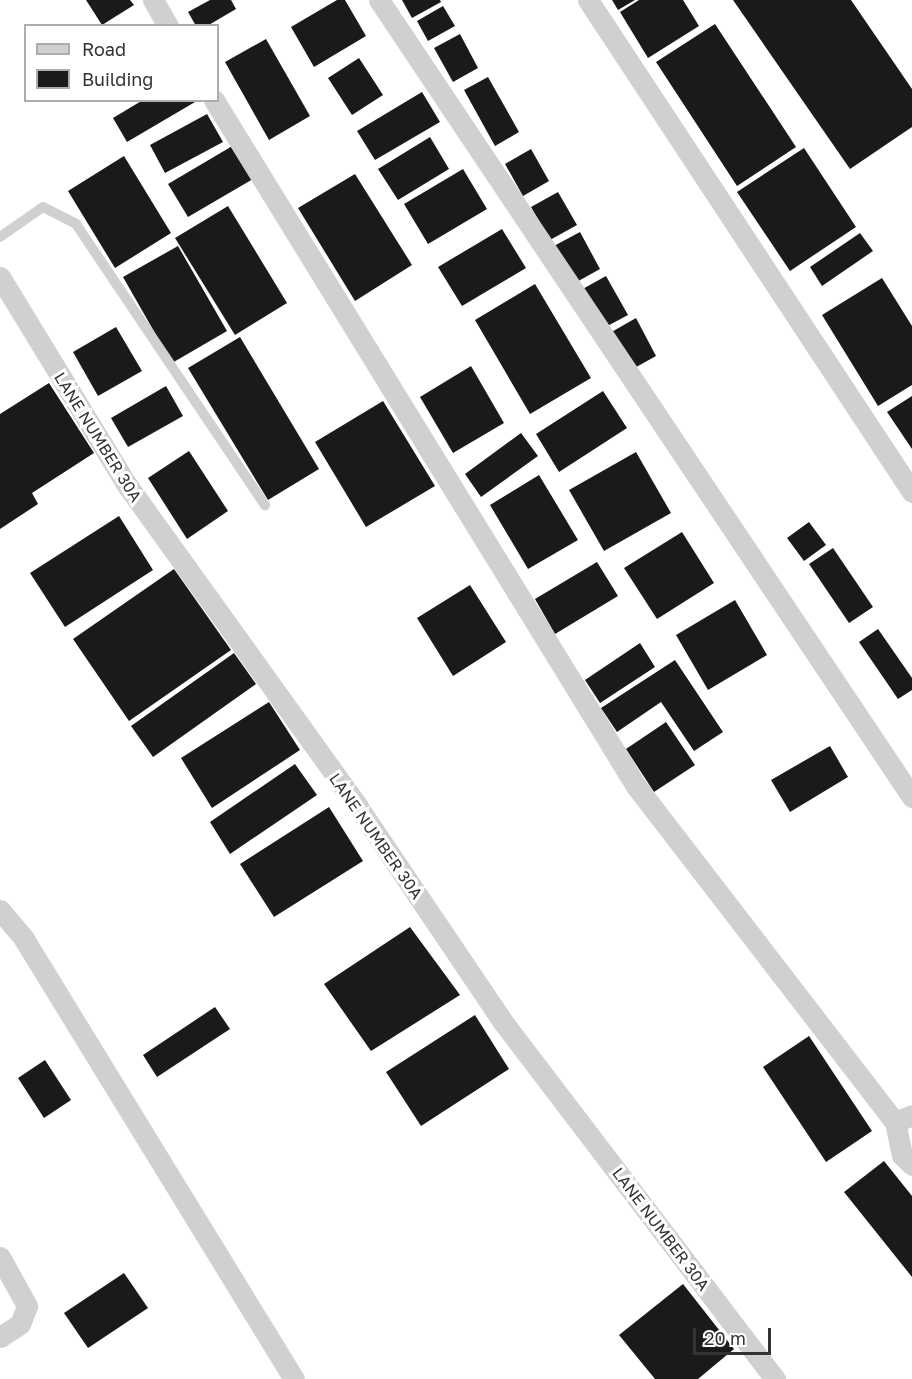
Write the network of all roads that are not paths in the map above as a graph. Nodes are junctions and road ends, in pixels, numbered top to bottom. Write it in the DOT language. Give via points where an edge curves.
graph roads {
  1 [pos="153,0"];
  2 [pos="379,0"];
  3 [pos="588,0"];
  4 [pos="167,24"];
  5 [pos="215,102"];
  6 [pos="0,237"];
  7 [pos="0,277"];
  8 [pos="912,492"];
  9 [pos="265,506"];
  10 [pos="912,797"];
  11 [pos="0,910"];
  12 [pos="903,1118"];
  13 [pos="912,1165"];
  14 [pos="0,1257"];
  15 [pos="0,1337"];
  16 [pos="294,1379"];
  17 [pos="775,1379"];
  1 -- 4 [label="street"];
  2 -- 10 [label="street"];
  3 -- 8 [label="street"];
  5 -- 12 [label="street" via="636,786"];
  6 -- 9 [label="lane" via="43,207 76,224"];
  7 -- 17 [label="street, LANE NUMBER 30A" via="127,485 358,807 503,1022"];
  11 -- 16 [label="street" via="24,939"];
  12 -- 13 [label="street" via="902,1155"];
  14 -- 15 [label="street" via="27,1306 20,1324"];
}
